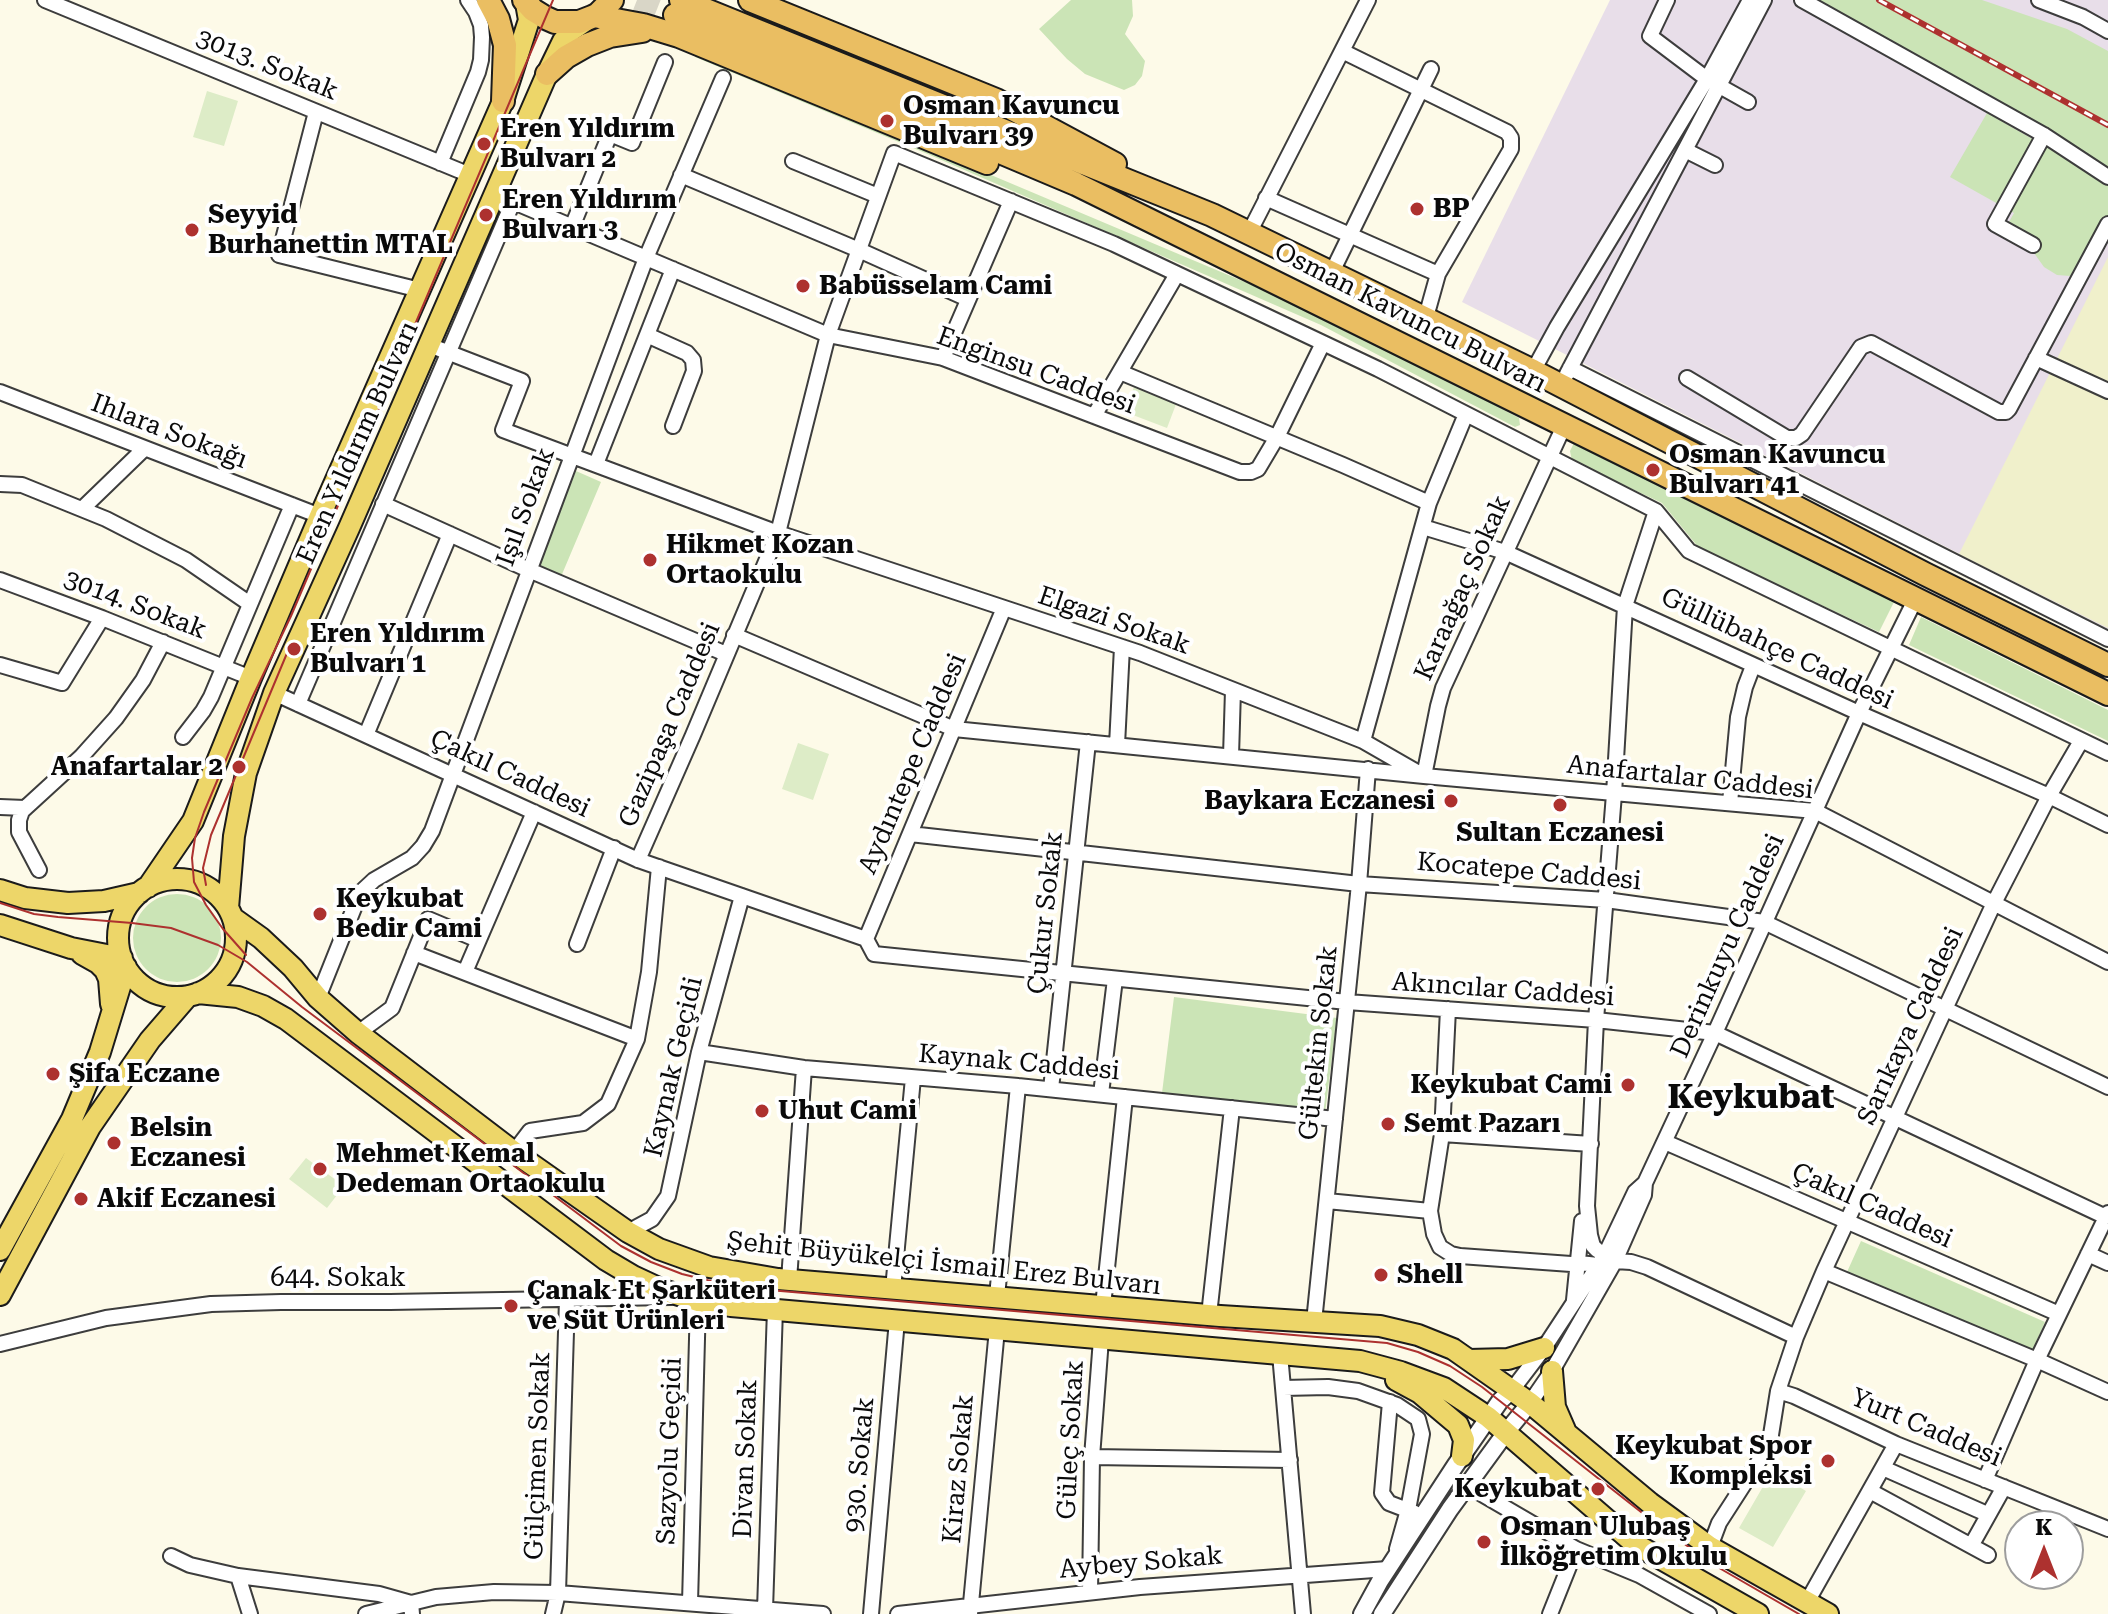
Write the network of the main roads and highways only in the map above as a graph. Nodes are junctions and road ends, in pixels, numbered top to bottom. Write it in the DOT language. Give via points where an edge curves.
graph roads {
  1 [pos="488,0"];
  2 [pos="612,0"];
  3 [pos="750,0"];
  4 [pos="525,2"];
  5 [pos="673,15"];
  6 [pos="591,18"];
  7 [pos="547,74"];
  8 [pos="503,101"];
  9 [pos="1212,215"];
  10 [pos="2108,665"];
  11 [pos="2108,694"];
  12 [pos="0,890"];
  13 [pos="143,890"];
  14 [pos="230,913"];
  15 [pos="0,925"];
  16 [pos="71,948"];
  17 [pos="124,963"];
  18 [pos="193,994"];
  19 [pos="112,1012"];
  20 [pos="0,1250"];
  21 [pos="0,1295"];
  22 [pos="1544,1348"];
  23 [pos="1469,1360"];
  24 [pos="1360,1361"];
  25 [pos="1552,1371"];
  26 [pos="1567,1433"];
  27 [pos="1462,1456"];
  28 [pos="1758,1614"];
  29 [pos="1828,1614"];
  1 -- 8 [label="highway" via="505,45"];
  2 -- 6 [label="highway"];
  3 -- 9 [label="highway" via="996,100"];
  4 -- 6 [label="highway" via="555,22"];
  4 -- 8 [label="main road, Eren Yıldırım Bulvarı" via="529,20"];
  5 -- 6 [label="highway"];
  5 -- 7 [label="highway" via="598,40"];
  5 -- 9 [label="highway, Osman Kavuncu Bulvarı"];
  5 -- 11 [label="highway, Osman Kavuncu Bulvarı" via="1081,202 1198,243"];
  6 -- 7 [label="main road, Eren Yıldırım Bulvarı" via="563,41"];
  7 -- 14 [label="main road, Eren Yıldırım Bulvarı" via="504,198 439,348 274,693 246,773 234,836"];
  8 -- 13 [label="main road, Eren Yıldırım Bulvarı" via="193,821"];
  9 -- 10 [label="highway, Osman Kavuncu Bulvarı" via="1533,371 1566,377 1912,567"];
  12 -- 13 [label="main road" via="68,903 104,901"];
  13 -- 14 [label="main road" via="167,880 194,882 207,887"];
  13 -- 17 [label="main road" via="126,909 119,928"];
  14 -- 18 [label="main road" via="236,944 228,967 215,983"];
  14 -- 23 [label="main road, Şehit Büyükelçi İsmail Erez Bulvarı" via="358,1033 514,1152 628,1232 692,1262 789,1280 1380,1326 1436,1342"];
  15 -- 16 [label="main road"];
  16 -- 17 [label="main road"];
  16 -- 19 [label="main road" via="105,970"];
  17 -- 18 [label="main road" via="140,983 157,993"];
  17 -- 19 [label="main road"];
  18 -- 21 [label="main road" via="150,1040 90,1127"];
  18 -- 24 [label="main road" via="238,997 275,1012 606,1260 646,1283 689,1298 731,1306"];
  19 -- 20 [label="main road" via="72,1119"];
  22 -- 23 [label="main road" via="1508,1359"];
  23 -- 26 [label="main road, Şehit Büyükelçi İsmail Erez Bulvarı"];
  24 -- 27 [label="main road" via="1420,1393 1458,1425 1464,1440"];
  24 -- 28 [label="main road" via="1444,1388 1507,1431 1635,1544"];
  25 -- 26 [label="main road" via="1555,1407"];
  26 -- 29 [label="main road, Şehit Büyükelçi İsmail Erez Bulvarı" via="1710,1547"];
}
